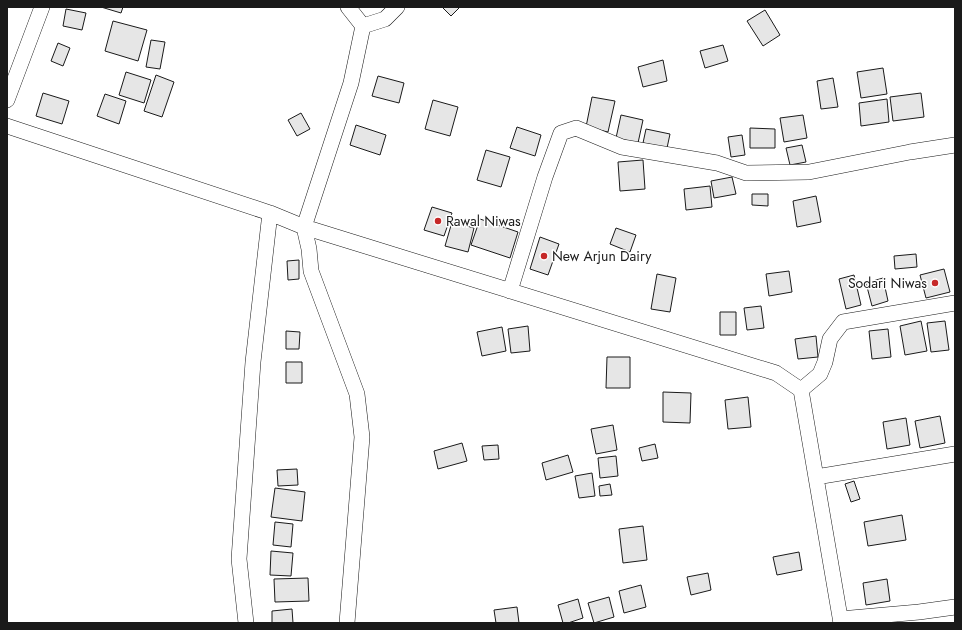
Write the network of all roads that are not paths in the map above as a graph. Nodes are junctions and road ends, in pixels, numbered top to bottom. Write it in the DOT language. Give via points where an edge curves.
graph roads {
  1 [pos="42,7"];
  2 [pos="348,7"];
  3 [pos="397,7"];
  4 [pos="363,26"];
  5 [pos="7,100"];
  6 [pos="7,126"];
  7 [pos="955,145"];
  8 [pos="270,213"];
  9 [pos="304,227"];
  10 [pos="510,291"];
  11 [pos="955,304"];
  12 [pos="801,390"];
  13 [pos="955,454"];
  14 [pos="816,477"];
  15 [pos="955,607"];
  16 [pos="840,621"];
  17 [pos="246,623"];
  18 [pos="346,623"];
  1 -- 5 [label="street"];
  2 -- 4 [label="street"];
  3 -- 4 [label="street" via="385,19"];
  4 -- 9 [label="street" via="351,82"];
  6 -- 8 [label="street"];
  7 -- 10 [label="street" via="809,172 746,173 717,163 622,147 576,128 560,133"];
  8 -- 9 [label="street"];
  8 -- 17 [label="street" via="253,362 239,559"];
  9 -- 10 [label="street"];
  9 -- 18 [label="street" via="311,271 357,394 362,437"];
  10 -- 12 [label="street" via="776,373"];
  11 -- 12 [label="street" via="843,322 830,339 820,374"];
  12 -- 14 [label="street"];
  13 -- 14 [label="street"];
  14 -- 16 [label="street"];
  15 -- 16 [label="street"];
}
